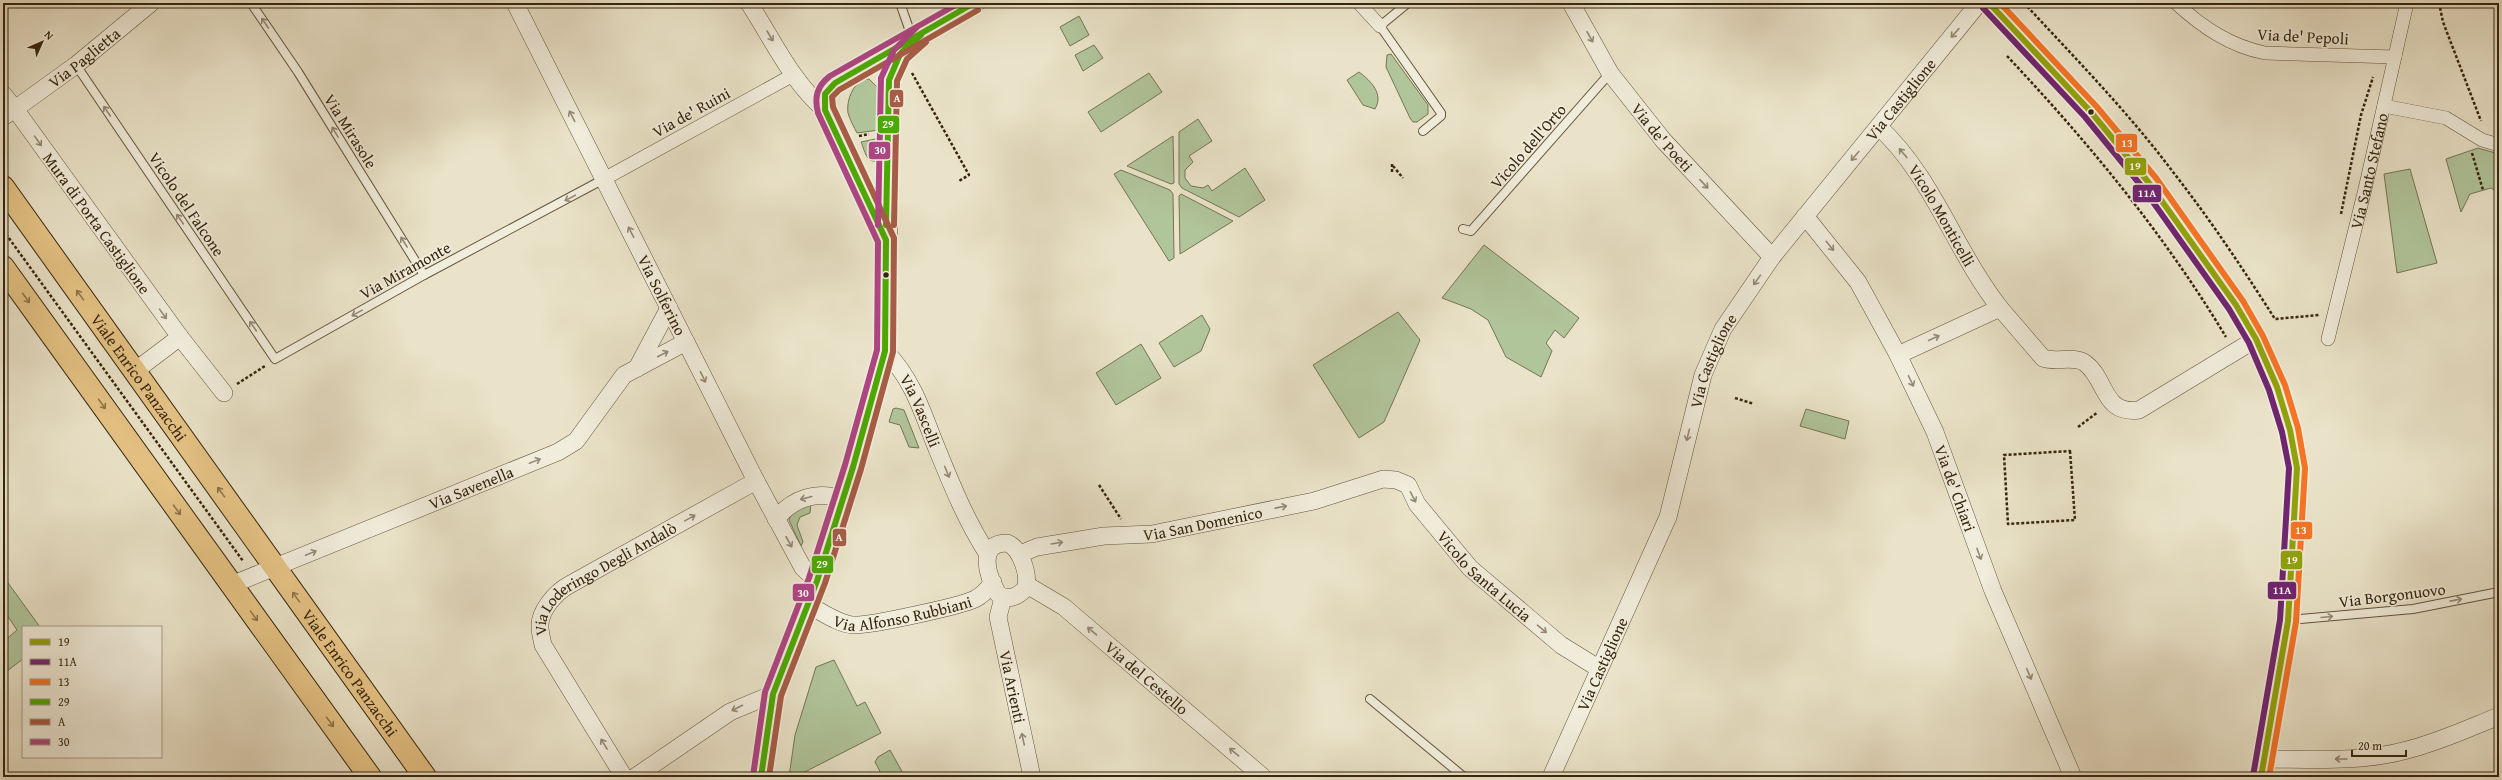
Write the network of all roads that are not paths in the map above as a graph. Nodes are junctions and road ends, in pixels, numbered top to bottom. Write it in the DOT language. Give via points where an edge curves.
graph roads {
  1 [pos="150,3"];
  2 [pos="251,3"];
  3 [pos="515,3"];
  4 [pos="749,3"];
  5 [pos="900,3"];
  6 [pos="974,3"];
  7 [pos="1359,3"];
  8 [pos="1408,3"];
  9 [pos="1571,3"];
  10 [pos="1979,3"];
  11 [pos="1989,3"];
  12 [pos="2176,3"];
  13 [pos="2407,3"];
  14 [pos="1380,26"];
  15 [pos="913,40"];
  16 [pos="2395,57"];
  17 [pos="869,64"];
  18 [pos="76,65"];
  19 [pos="1610,74"];
  20 [pos="794,75"];
  21 [pos="889,80"];
  22 [pos="3,94"];
  23 [pos="2384,106"];
  24 [pos="825,110"];
  25 [pos="9,113"];
  26 [pos="1879,127"];
  27 [pos="1424,131"];
  28 [pos="2499,144"];
  29 [pos="604,179"];
  30 [pos="3,187"];
  31 [pos="1805,216"];
  32 [pos="1463,229"];
  33 [pos="886,240"];
  34 [pos="1772,257"];
  35 [pos="3,267"];
  36 [pos="424,275"];
  37 [pos="669,308"];
  38 [pos="2000,308"];
  39 [pos="180,337"];
  40 [pos="2256,339"];
  41 [pos="2328,339"];
  42 [pos="686,342"];
  43 [pos="885,351"];
  44 [pos="1898,355"];
  45 [pos="275,359"];
  46 [pos="637,368"];
  47 [pos="135,371"];
  48 [pos="224,393"];
  49 [pos="1383,479"];
  50 [pos="756,481"];
  51 [pos="842,500"];
  52 [pos="776,519"];
  53 [pos="987,553"];
  54 [pos="1020,554"];
  55 [pos="275,568"];
  56 [pos="817,581"];
  57 [pos="993,582"];
  58 [pos="231,584"];
  59 [pos="1027,585"];
  60 [pos="2499,592"];
  61 [pos="1003,598"];
  62 [pos="808,605"];
  63 [pos="2288,621"];
  64 [pos="1598,668"];
  65 [pos="773,694"];
  66 [pos="1370,699"];
  67 [pos="2499,716"];
  68 [pos="2263,768"];
  69 [pos="370,777"];
  70 [pos="425,777"];
  71 [pos="624,777"];
  72 [pos="634,777"];
  73 [pos="761,777"];
  74 [pos="1032,777"];
  75 [pos="1263,777"];
  76 [pos="1464,777"];
  77 [pos="1551,777"];
  78 [pos="2073,777"];
  1 -- 18 [label="street, Via Paglietta"];
  36 -- 2 [label="lane, Via Mirasole, one-way" via="298,72"];
  29 -- 3 [label="street, Via Solferino, one-way"];
  4 -- 20 [label="street, one-way"];
  5 -- 15 [label="lane"];
  6 -- 15 [label="street"];
  7 -- 14 [label="street"];
  8 -- 14 [label="lane"];
  9 -- 19 [label="street, Via de' Poeti, one-way"];
  10 -- 26 [label="street, Via Castiglione, one-way"];
  11 -- 40 [label="street" via="2051,67 2117,143 2190,240 2236,305"];
  12 -- 16 [label="street, Via de' Pepoli" via="2214,33 2243,49 2264,53"];
  13 -- 16 [label="street, Via Santo Stefano"];
  14 -- 27 [label="lane" via="1441,113 1441,116"];
  15 -- 17 [label="street"];
  15 -- 21 [label="street" via="895,62"];
  16 -- 23 [label="street, Via Santo Stefano"];
  17 -- 21 [label="street" via="881,68"];
  17 -- 24 [label="street" via="830,86 823,97"];
  18 -- 25 [label="street, Via Paglietta"];
  45 -- 18 [label="lane, Vicolo del Falcone, one-way"];
  19 -- 32 [label="lane, Vicolo dell'Orto" via="1471,231"];
  19 -- 34 [label="street, Via de' Poeti, one-way" via="1663,140"];
  20 -- 24 [label="street"];
  20 -- 29 [label="street, Via de' Ruini"];
  21 -- 33 [label="street"];
  22 -- 25 [label="street, Mura di Porta Castiglione"];
  23 -- 28 [label="street" via="2446,118 2482,140"];
  23 -- 41 [label="street, Via Santo Stefano"];
  24 -- 33 [label="street"];
  25 -- 39 [label="street, Mura di Porta Castiglione, one-way"];
  26 -- 31 [label="street, Via Castiglione, one-way"];
  38 -- 26 [label="street, Vicolo Monticelli, one-way" via="1907,157"];
  29 -- 36 [label="lane, Via Miramonte, one-way"];
  37 -- 29 [label="street, Via Solferino, one-way"];
  47 -- 30 [label="main road, Viale Enrico Panzacchi, one-way"];
  31 -- 34 [label="street, Via Castiglione"];
  31 -- 44 [label="street, Via de' Chiari, one-way" via="1858,282"];
  33 -- 43 [label="street"];
  34 -- 64 [label="street, Via Castiglione, one-way" via="1723,329 1703,375 1668,517"];
  35 -- 58 [label="main road, one-way"];
  36 -- 45 [label="lane, Via Miramonte, one-way"];
  37 -- 42 [label="street, Via Solferino"];
  37 -- 46 [label="street, Via Savenella"];
  38 -- 40 [label="street, Vicolo Monticelli" via="2036,352 2050,360 2080,360 2087,364 2112,403 2120,410 2139,410"];
  44 -- 38 [label="street, one-way"];
  39 -- 47 [label="street"];
  39 -- 48 [label="street, Mura di Porta Castiglione"];
  40 -- 63 [label="street" via="2278,387 2297,468"];
  46 -- 42 [label="street, Via Savenella, one-way"];
  42 -- 50 [label="street, Via Solferino, one-way"];
  43 -- 51 [label="street"];
  43 -- 53 [label="street, Via Vascelli, one-way" via="900,367 914,391 963,512"];
  44 -- 78 [label="street, Via de' Chiari, one-way" via="1935,432 1993,591"];
  55 -- 46 [label="street, Via Savenella, one-way" via="558,452 576,441 624,375"];
  55 -- 47 [label="main road, Viale Enrico Panzacchi, one-way"];
  54 -- 49 [label="street, Via San Domenico, one-way" via="1036,547 1104,536 1152,534 1314,501"];
  49 -- 64 [label="street, Vicolo Santa Lucia, one-way" via="1396,480 1408,485 1417,504 1470,568 1561,646"];
  50 -- 52 [label="street, Via Solferino"];
  71 -- 50 [label="street, Via Loderingo Degli Andalò, one-way" via="543,645 539,625 548,603 556,593 569,585"];
  51 -- 52 [label="street, one-way" via="830,496 801,499 786,508"];
  51 -- 56 [label="street"];
  52 -- 56 [label="street, Via Solferino, one-way" via="803,568"];
  53 -- 54 [label="street" via="995,545 1007,543"];
  53 -- 57 [label="street" via="986,562"];
  54 -- 59 [label="street"];
  55 -- 58 [label="street"];
  70 -- 55 [label="main road, Viale Enrico Panzacchi, one-way"];
  56 -- 62 [label="street"];
  57 -- 61 [label="street" via="998,594"];
  57 -- 62 [label="street, Via Alfonso Rubbiani" via="985,592 968,601 910,616 858,625 847,623"];
  58 -- 69 [label="main road, one-way"];
  59 -- 61 [label="street" via="1021,594"];
  75 -- 59 [label="street, Via del Cestello, one-way" via="1064,607"];
  63 -- 60 [label="lane, Via Borgonuovo, one-way" via="2413,609"];
  74 -- 61 [label="street, Via Arienti, one-way" via="998,617"];
  62 -- 65 [label="street"];
  63 -- 68 [label="street"];
  64 -- 77 [label="street, Via Castiglione"];
  65 -- 72 [label="street, one-way" via="730,712"];
  65 -- 73 [label="street"];
  66 -- 76 [label="lane"];
  67 -- 68 [label="street, one-way" via="2435,742 2403,751"];
}
